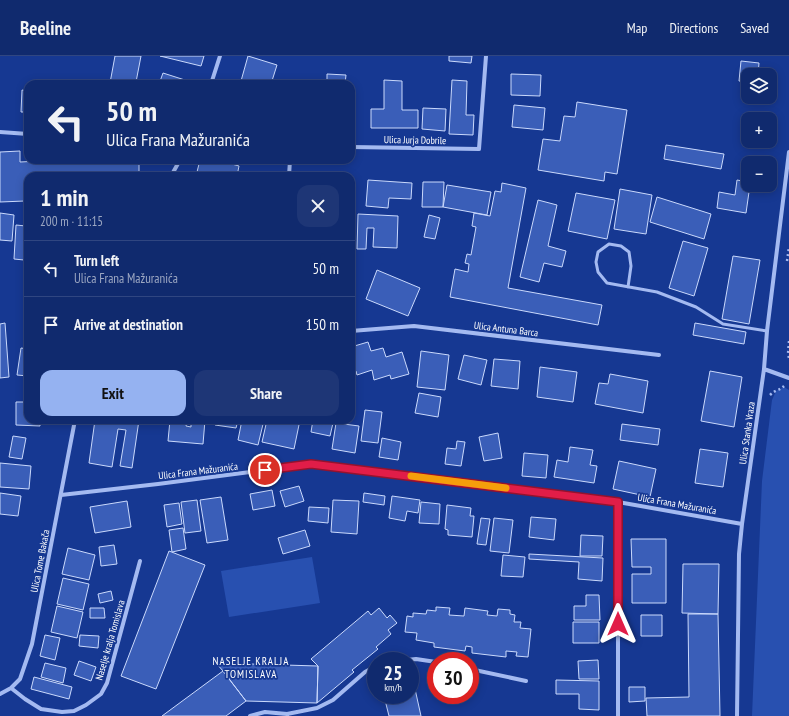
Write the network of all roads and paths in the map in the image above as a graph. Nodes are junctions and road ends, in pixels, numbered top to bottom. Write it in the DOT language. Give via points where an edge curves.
graph roads {
  1 [pos="220,56"];
  2 [pos="486,56"];
  3 [pos="212,80"];
  4 [pos="0,132"];
  5 [pos="24,134"];
  6 [pos="355,147"];
  7 [pos="789,152"];
  8 [pos="787,192"];
  9 [pos="789,244"];
  10 [pos="787,261"];
  11 [pos="628,286"];
  12 [pos="355,331"];
  13 [pos="767,331"];
  14 [pos="789,341"];
  15 [pos="659,355"];
  16 [pos="789,358"];
  17 [pos="764,369"];
  18 [pos="789,378"];
  19 [pos="74,424"];
  20 [pos="61,496"];
  21 [pos="618,502"];
  22 [pos="742,524"];
  23 [pos="140,561"];
  24 [pos="367,671"];
  25 [pos="479,671"];
  26 [pos="526,681"];
  27 [pos="11,688"];
  28 [pos="0,694"];
  29 [pos="287,715"];
  30 [pos="250,716"];
  31 [pos="618,716"];
  32 [pos="737,716"];
  1 -- 3 [label="street"];
  2 -- 6 [label="street, Ulica Jurja Dobrile" via="479,149"];
  4 -- 5 [label="street"];
  7 -- 8 [label="street, Ulica Stanka Vraza"];
  8 -- 13 [label="street, Ulica Stanka Vraza"];
  9 -- 10 [label="path"];
  11 -- 11 [label="lane" via="607,283 598,272 598,252 609,244 621,246 629,252 631,266"];
  11 -- 13 [label="lane" via="657,292 696,307 722,324"];
  12 -- 15 [label="street, Ulica Antuna Barca" via="414,326"];
  13 -- 17 [label="street, Ulica Stanka Vraza"];
  14 -- 16 [label="path"];
  17 -- 18 [label="street"];
  17 -- 22 [label="street, Ulica Stanka Vraza"];
  19 -- 20 [label="street, Ulica Tome Bakača"];
  20 -- 21 [label="street, Ulica Frana Mažuranića" via="311,464"];
  20 -- 27 [label="street, Ulica Tome Bakača" via="32,644 20,679"];
  21 -- 22 [label="street, Ulica Frana Mažuranića"];
  21 -- 31 [label="street"];
  22 -- 32 [label="street, Ulica Stanka Vraza" via="739,554"];
  23 -- 27 [label="street, Naselje kralja Tomislava" via="107,683 101,694 74,711 62,712 41,709"];
  24 -- 29 [label="street" via="333,700 317,708"];
  25 -- 26 [label="street"];
  27 -- 28 [label="street, Ulica Tome Bakača"];
  29 -- 30 [label="street" via="265,712"];
}
